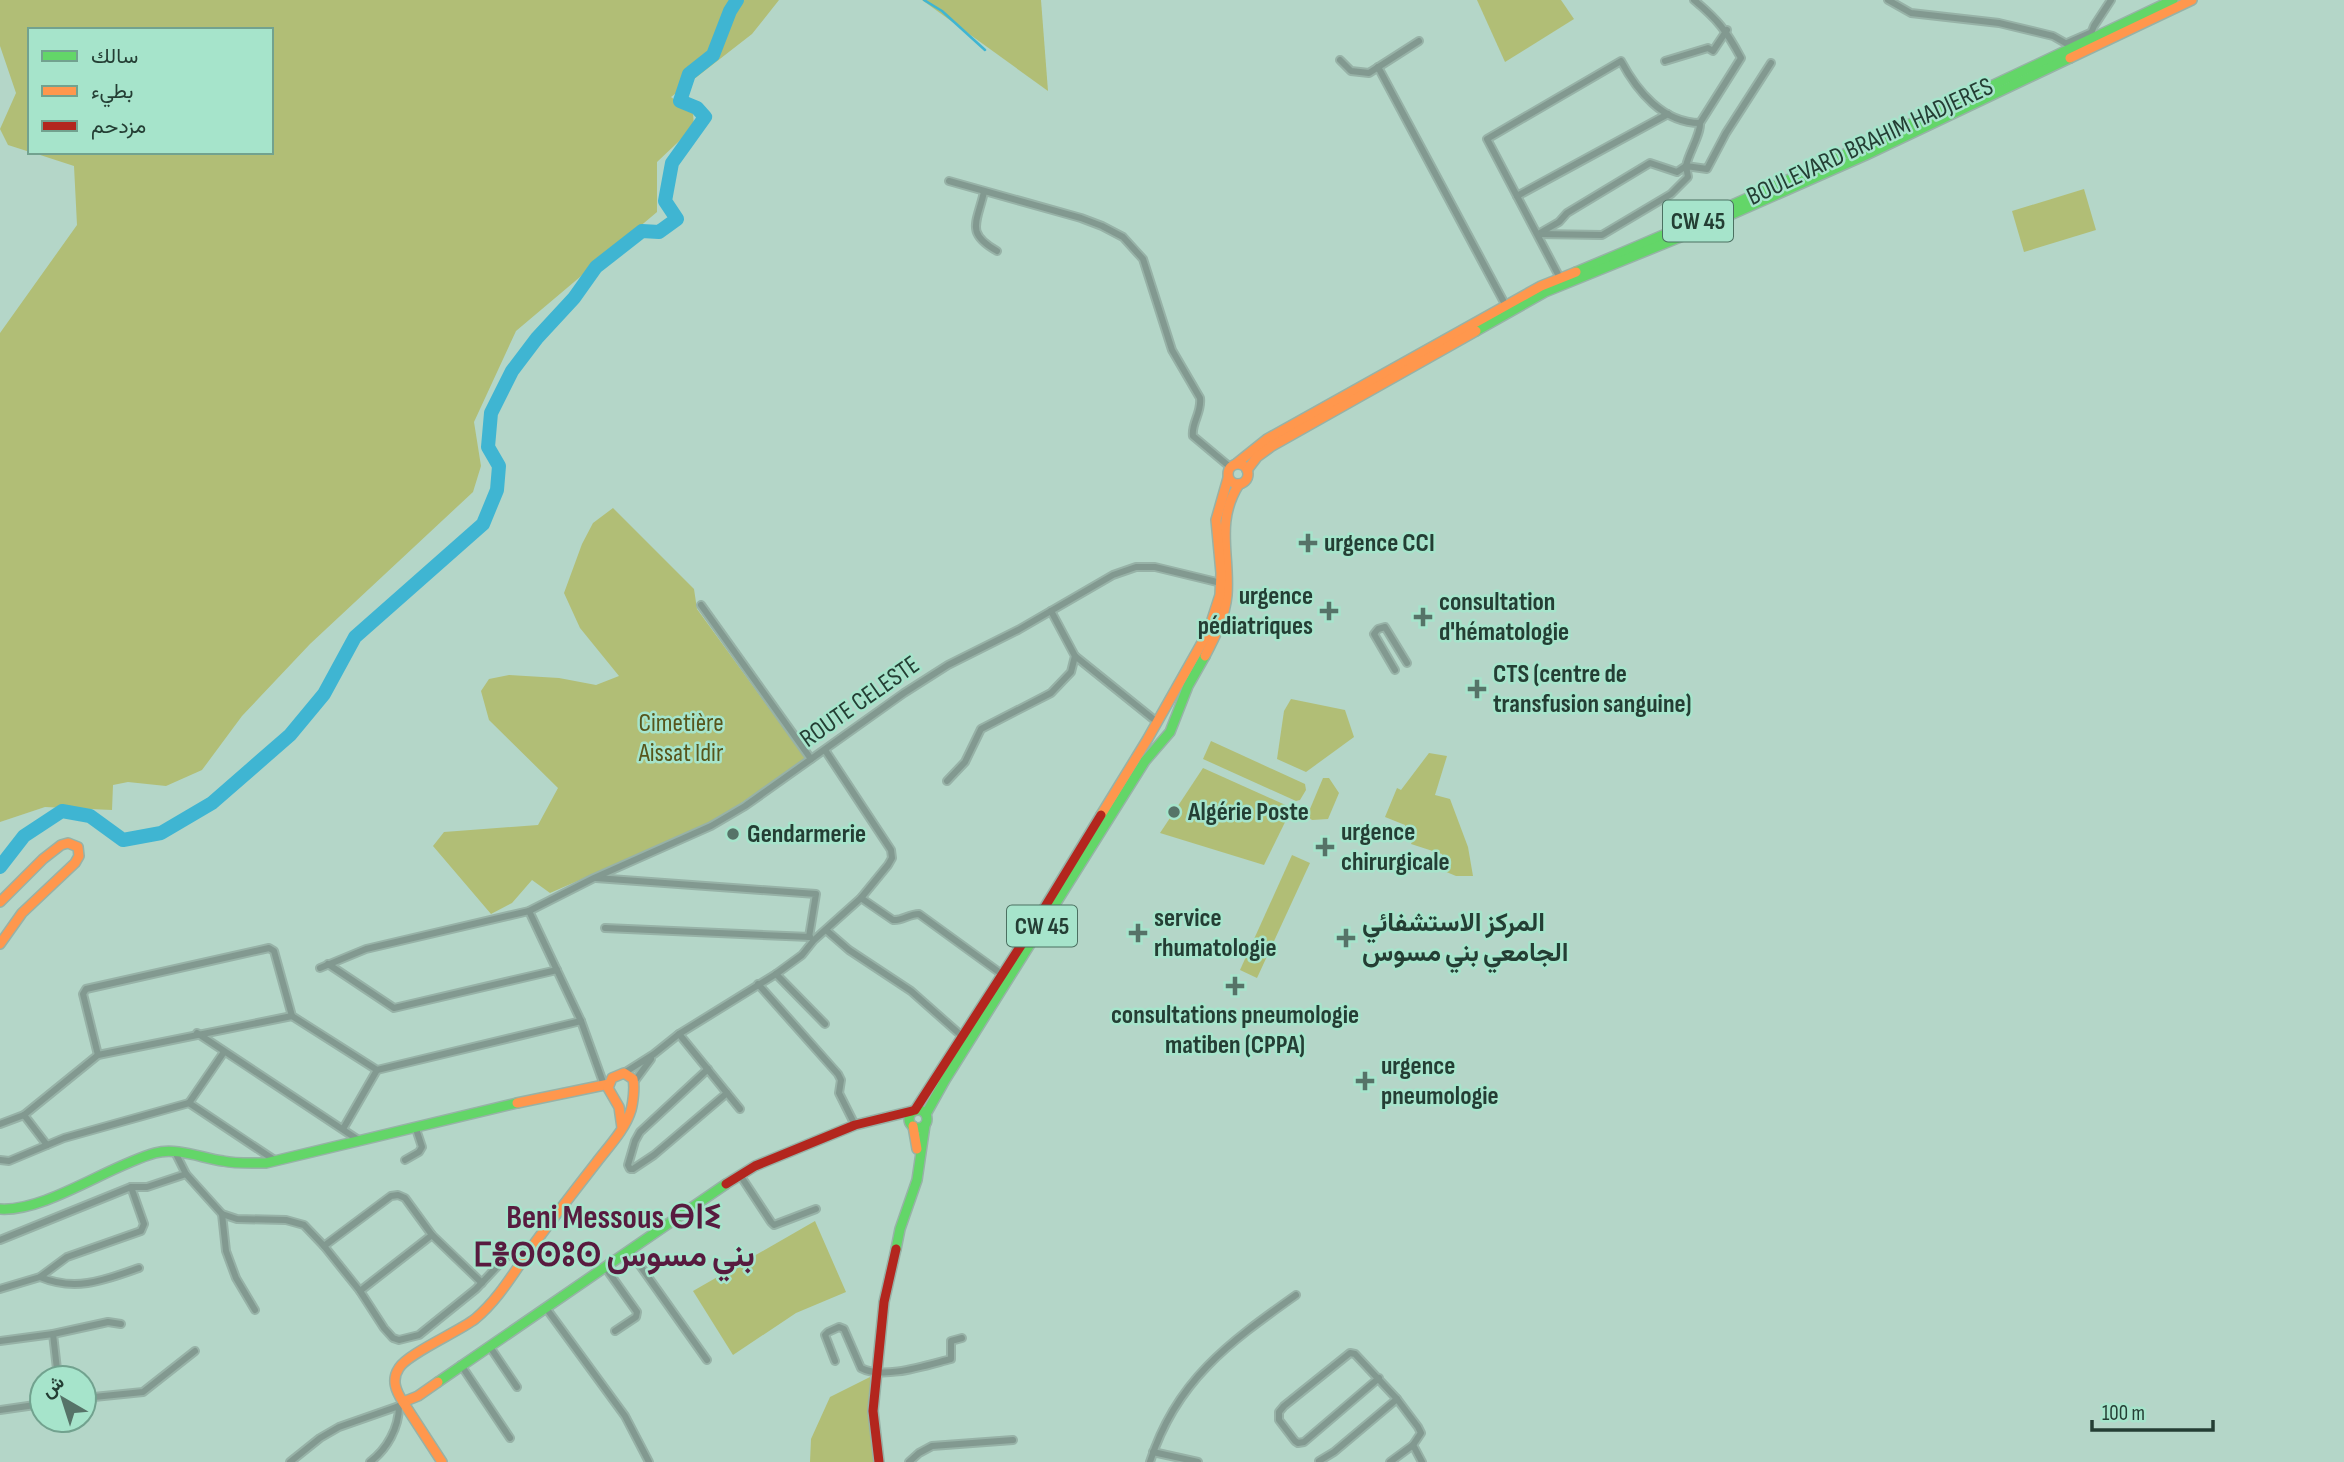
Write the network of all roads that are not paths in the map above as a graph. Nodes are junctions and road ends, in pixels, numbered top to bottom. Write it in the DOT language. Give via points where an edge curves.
graph roads {
  1 [pos="1694,0"];
  2 [pos="1888,0"];
  3 [pos="2111,0"];
  4 [pos="2173,0"];
  5 [pos="2192,0"];
  6 [pos="1727,30"];
  7 [pos="1419,41"];
  8 [pos="2080,44"];
  9 [pos="1340,60"];
  10 [pos="1665,61"];
  11 [pos="1771,63"];
  12 [pos="1378,67"];
  13 [pos="1668,114"];
  14 [pos="1700,123"];
  15 [pos="1686,166"];
  16 [pos="949,181"];
  17 [pos="984,192"];
  18 [pos="1517,196"];
  19 [pos="1538,234"];
  20 [pos="997,251"];
  21 [pos="1560,278"];
  22 [pos="1507,308"];
  23 [pos="1233,465"];
  24 [pos="1247,470"];
  25 [pos="1228,478"];
  26 [pos="1239,484"];
  27 [pos="1221,583"];
  28 [pos="701,605"];
  29 [pos="1051,611"];
  30 [pos="1075,656"];
  31 [pos="1407,663"];
  32 [pos="1395,670"];
  33 [pos="1160,718"];
  34 [pos="1175,720"];
  35 [pos="1149,736"];
  36 [pos="1162,741"];
  37 [pos="825,750"];
  38 [pos="811,759"];
  39 [pos="947,781"];
  40 [pos="594,878"];
  41 [pos="860,898"];
  42 [pos="0,902"];
  43 [pos="529,911"];
  44 [pos="606,928"];
  45 [pos="826,930"];
  46 [pos="812,938"];
  47 [pos="0,943"];
  48 [pos="328,964"];
  49 [pos="320,968"];
  50 [pos="557,970"];
  51 [pos="776,974"];
  52 [pos="1003,975"];
  53 [pos="758,984"];
  54 [pos="292,1016"];
  55 [pos="581,1021"];
  56 [pos="825,1024"];
  57 [pos="197,1033"];
  58 [pos="679,1034"];
  59 [pos="963,1037"];
  60 [pos="224,1052"];
  61 [pos="654,1054"];
  62 [pos="98,1055"];
  63 [pos="708,1069"];
  64 [pos="377,1070"];
  65 [pos="624,1073"];
  66 [pos="634,1082"];
  67 [pos="606,1085"];
  68 [pos="727,1093"];
  69 [pos="631,1096"];
  70 [pos="615,1098"];
  71 [pos="189,1103"];
  72 [pos="740,1110"];
  73 [pos="926,1114"];
  74 [pos="24,1115"];
  75 [pos="912,1117"];
  76 [pos="0,1124"];
  77 [pos="855,1125"];
  78 [pos="925,1125"];
  79 [pos="622,1128"];
  80 [pos="343,1129"];
  81 [pos="416,1129"];
  82 [pos="360,1141"];
  83 [pos="47,1145"];
  84 [pos="175,1152"];
  85 [pos="0,1160"];
  86 [pos="405,1160"];
  87 [pos="276,1161"];
  88 [pos="919,1165"];
  89 [pos="186,1174"];
  90 [pos="740,1175"];
  91 [pos="131,1187"];
  92 [pos="0,1209"];
  93 [pos="816,1209"];
  94 [pos="222,1214"];
  95 [pos="432,1235"];
  96 [pos="0,1240"];
  97 [pos="533,1245"];
  98 [pos="324,1246"];
  99 [pos="629,1250"];
  100 [pos="605,1266"];
  101 [pos="139,1268"];
  102 [pos="40,1277"];
  103 [pos="482,1283"];
  104 [pos="0,1289"];
  105 [pos="360,1291"];
  106 [pos="1296,1295"];
  107 [pos="546,1308"];
  108 [pos="255,1310"];
  109 [pos="121,1324"];
  110 [pos="615,1331"];
  111 [pos="53,1334"];
  112 [pos="962,1338"];
  113 [pos="0,1341"];
  114 [pos="490,1346"];
  115 [pos="195,1351"];
  116 [pos="707,1360"];
  117 [pos="835,1361"];
  118 [pos="56,1364"];
  119 [pos="461,1365"];
  120 [pos="876,1373"];
  121 [pos="1378,1378"];
  122 [pos="517,1387"];
  123 [pos="98,1397"];
  124 [pos="1397,1399"];
  125 [pos="401,1404"];
  126 [pos="28,1406"];
  127 [pos="0,1410"];
  128 [pos="510,1438"];
  129 [pos="1013,1440"];
  130 [pos="1413,1445"];
  131 [pos="1153,1452"];
  132 [pos="1319,1461"];
  133 [pos="290,1462"];
  134 [pos="370,1462"];
  135 [pos="442,1462"];
  136 [pos="649,1462"];
  137 [pos="879,1462"];
  138 [pos="909,1462"];
  139 [pos="1150,1462"];
  140 [pos="1198,1462"];
  141 [pos="1390,1462"];
  142 [pos="1422,1462"];
  1 -- 6 [label="street"];
  2 -- 8 [label="street" via="1911,13 2000,23"];
  3 -- 8 [label="street"];
  4 -- 8 [label="main road, BOULEVARD BRAHIM HADJERES / CW 45"];
  5 -- 8 [label="main road"];
  6 -- 10 [label="street" via="1713,51 1708,48"];
  6 -- 14 [label="street" via="1741,58"];
  7 -- 12 [label="street"];
  8 -- 21 [label="main road, BOULEVARD BRAHIM HADJERES / CW 45" via="1849,154"];
  8 -- 22 [label="main road" via="1866,155"];
  9 -- 12 [label="street" via="1358,73"];
  11 -- 15 [label="street" via="1707,169"];
  12 -- 22 [label="street"];
  13 -- 14 [label="street" via="1683,122"];
  13 -- 18 [label="street"];
  13 -- 18 [label="street" via="1634,84 1620,61 1487,139"];
  14 -- 15 [label="street"];
  15 -- 19 [label="street" via="1677,172 1650,163"];
  15 -- 19 [label="street" via="1688,177 1671,194 1602,235"];
  16 -- 17 [label="street"];
  17 -- 20 [label="street" via="976,232 980,241"];
  17 -- 23 [label="street" via="1102,226 1139,252 1172,350 1200,398 1193,436"];
  18 -- 19 [label="street"];
  19 -- 21 [label="street"];
  21 -- 22 [label="main road, BOULEVARD BRAHIM HADJERES / CW 45"];
  22 -- 23 [label="main road, BOULEVARD BRAHIM HADJERES / CW 45" via="1267,439"];
  22 -- 24 [label="main road" via="1272,446"];
  23 -- 24 [label="main road" via="1242,464"];
  23 -- 25 [label="main road"];
  24 -- 26 [label="main road" via="1247,479"];
  25 -- 26 [label="main road"];
  25 -- 27 [label="main road, CW 45" via="1216,520"];
  26 -- 34 [label="main road" via="1225,510 1225,610"];
  27 -- 29 [label="street, ROUTE CELESTE" via="1154,566 1136,567"];
  27 -- 33 [label="main road, CW 45" via="1209,632"];
  28 -- 38 [label="street"];
  29 -- 30 [label="street"];
  29 -- 37 [label="street, ROUTE CELESTE" via="904,693"];
  30 -- 33 [label="street"];
  30 -- 39 [label="street" via="1071,672 1051,693 981,729 965,762"];
  31 -- 32 [label="street" via="1385,627 1378,629 1374,634"];
  33 -- 34 [label="main road"];
  33 -- 35 [label="main road, CW 45"];
  34 -- 36 [label="main road, CW 45"];
  35 -- 36 [label="main road"];
  35 -- 52 [label="main road, CW 45"];
  36 -- 73 [label="main road, CW 45" via="1145,761"];
  37 -- 38 [label="street, ROUTE CELESTE"];
  37 -- 41 [label="street" via="891,850 888,865"];
  38 -- 40 [label="street, ROUTE CELESTE" via="711,826"];
  40 -- 43 [label="street, ROUTE CELESTE"];
  40 -- 46 [label="street" via="816,894"];
  41 -- 45 [label="street"];
  41 -- 52 [label="street" via="893,920 919,914"];
  42 -- 47 [label="main road" via="61,845 78,847 75,863 22,913"];
  43 -- 48 [label="street, ROUTE CELESTE" via="366,948"];
  43 -- 50 [label="street"];
  44 -- 46 [label="street"];
  45 -- 46 [label="street"];
  45 -- 59 [label="street"];
  46 -- 51 [label="street" via="802,954"];
  48 -- 49 [label="street, ROUTE CELESTE"];
  48 -- 50 [label="street" via="394,1008"];
  50 -- 55 [label="street"];
  51 -- 53 [label="street"];
  51 -- 56 [label="street"];
  52 -- 59 [label="main road, CW 45"];
  53 -- 58 [label="street"];
  53 -- 77 [label="street" via="838,1074 839,1093"];
  54 -- 57 [label="street"];
  54 -- 62 [label="street" via="274,951 269,948 86,989 83,994"];
  54 -- 64 [label="street"];
  55 -- 64 [label="street"];
  55 -- 67 [label="street"];
  57 -- 60 [label="street"];
  57 -- 62 [label="street"];
  58 -- 61 [label="street"];
  58 -- 63 [label="street"];
  59 -- 75 [label="main road, CW 45"];
  60 -- 71 [label="street"];
  60 -- 80 [label="street"];
  61 -- 65 [label="street"];
  61 -- 66 [label="street"];
  62 -- 74 [label="street"];
  63 -- 68 [label="street"];
  63 -- 68 [label="street" via="640,1132 630,1169 654,1155"];
  64 -- 80 [label="street"];
  65 -- 66 [label="main road"];
  65 -- 67 [label="main road"];
  66 -- 69 [label="main road"];
  67 -- 70 [label="main road"];
  67 -- 81 [label="main road"];
  68 -- 72 [label="street"];
  69 -- 70 [label="main road"];
  69 -- 79 [label="main road" via="631,1109"];
  70 -- 79 [label="main road"];
  71 -- 83 [label="street"];
  71 -- 87 [label="street"];
  73 -- 75 [label="main road" via="922,1110"];
  73 -- 78 [label="main road"];
  74 -- 76 [label="street"];
  74 -- 83 [label="street"];
  75 -- 77 [label="main road" via="887,1116"];
  75 -- 78 [label="main road" via="919,1128"];
  75 -- 88 [label="main road"];
  77 -- 90 [label="main road"];
  78 -- 88 [label="main road"];
  79 -- 97 [label="main road"];
  80 -- 82 [label="street"];
  81 -- 82 [label="main road"];
  81 -- 86 [label="street" via="422,1147"];
  82 -- 87 [label="main road"];
  83 -- 85 [label="street" via="9,1161"];
  84 -- 87 [label="main road" via="226,1162"];
  84 -- 89 [label="street"];
  84 -- 92 [label="main road" via="158,1152 120,1165 49,1199 15,1210"];
  88 -- 120 [label="main road" via="889,1273"];
  89 -- 91 [label="street" via="147,1187"];
  89 -- 94 [label="street"];
  90 -- 93 [label="street" via="774,1225"];
  90 -- 99 [label="main road"];
  91 -- 96 [label="street"];
  91 -- 102 [label="street" via="144,1224 141,1231 67,1257"];
  94 -- 98 [label="street" via="295,1222"];
  94 -- 108 [label="street" via="226,1251"];
  95 -- 98 [label="street" via="405,1198 395,1195"];
  95 -- 103 [label="street"];
  95 -- 105 [label="street"];
  97 -- 103 [label="street" via="509,1255"];
  97 -- 125 [label="main road" via="505,1286 472,1321 401,1364 393,1381"];
  98 -- 105 [label="street"];
  99 -- 100 [label="main road"];
  99 -- 116 [label="street"];
  100 -- 107 [label="main road"];
  100 -- 110 [label="street" via="637,1312"];
  101 -- 102 [label="street" via="77,1284 58,1284"];
  102 -- 104 [label="street"];
  103 -- 105 [label="street" via="419,1335 406,1340 393,1338"];
  106 -- 131 [label="street" via="1205,1366 1175,1408"];
  107 -- 114 [label="main road"];
  107 -- 136 [label="street" via="625,1416"];
  109 -- 111 [label="street" via="108,1322"];
  111 -- 113 [label="street"];
  111 -- 118 [label="street"];
  112 -- 120 [label="street" via="951,1341 951,1359"];
  114 -- 119 [label="main road"];
  114 -- 122 [label="street"];
  115 -- 123 [label="street" via="143,1392"];
  117 -- 120 [label="street" via="825,1335 842,1327 862,1369"];
  119 -- 125 [label="main road"];
  119 -- 128 [label="street"];
  120 -- 137 [label="main road" via="873,1411"];
  121 -- 121 [label="street" via="1350,1353 1284,1406 1279,1420 1295,1441 1304,1443"];
  121 -- 124 [label="street"];
  124 -- 130 [label="street" via="1421,1433"];
  124 -- 132 [label="street"];
  125 -- 133 [label="street" via="339,1427"];
  125 -- 134 [label="street" via="388,1443"];
  125 -- 135 [label="main road"];
  126 -- 127 [label="street"];
  129 -- 138 [label="street" via="932,1446"];
  130 -- 141 [label="street"];
  130 -- 142 [label="street"];
  131 -- 139 [label="street"];
  131 -- 140 [label="street"];
}
